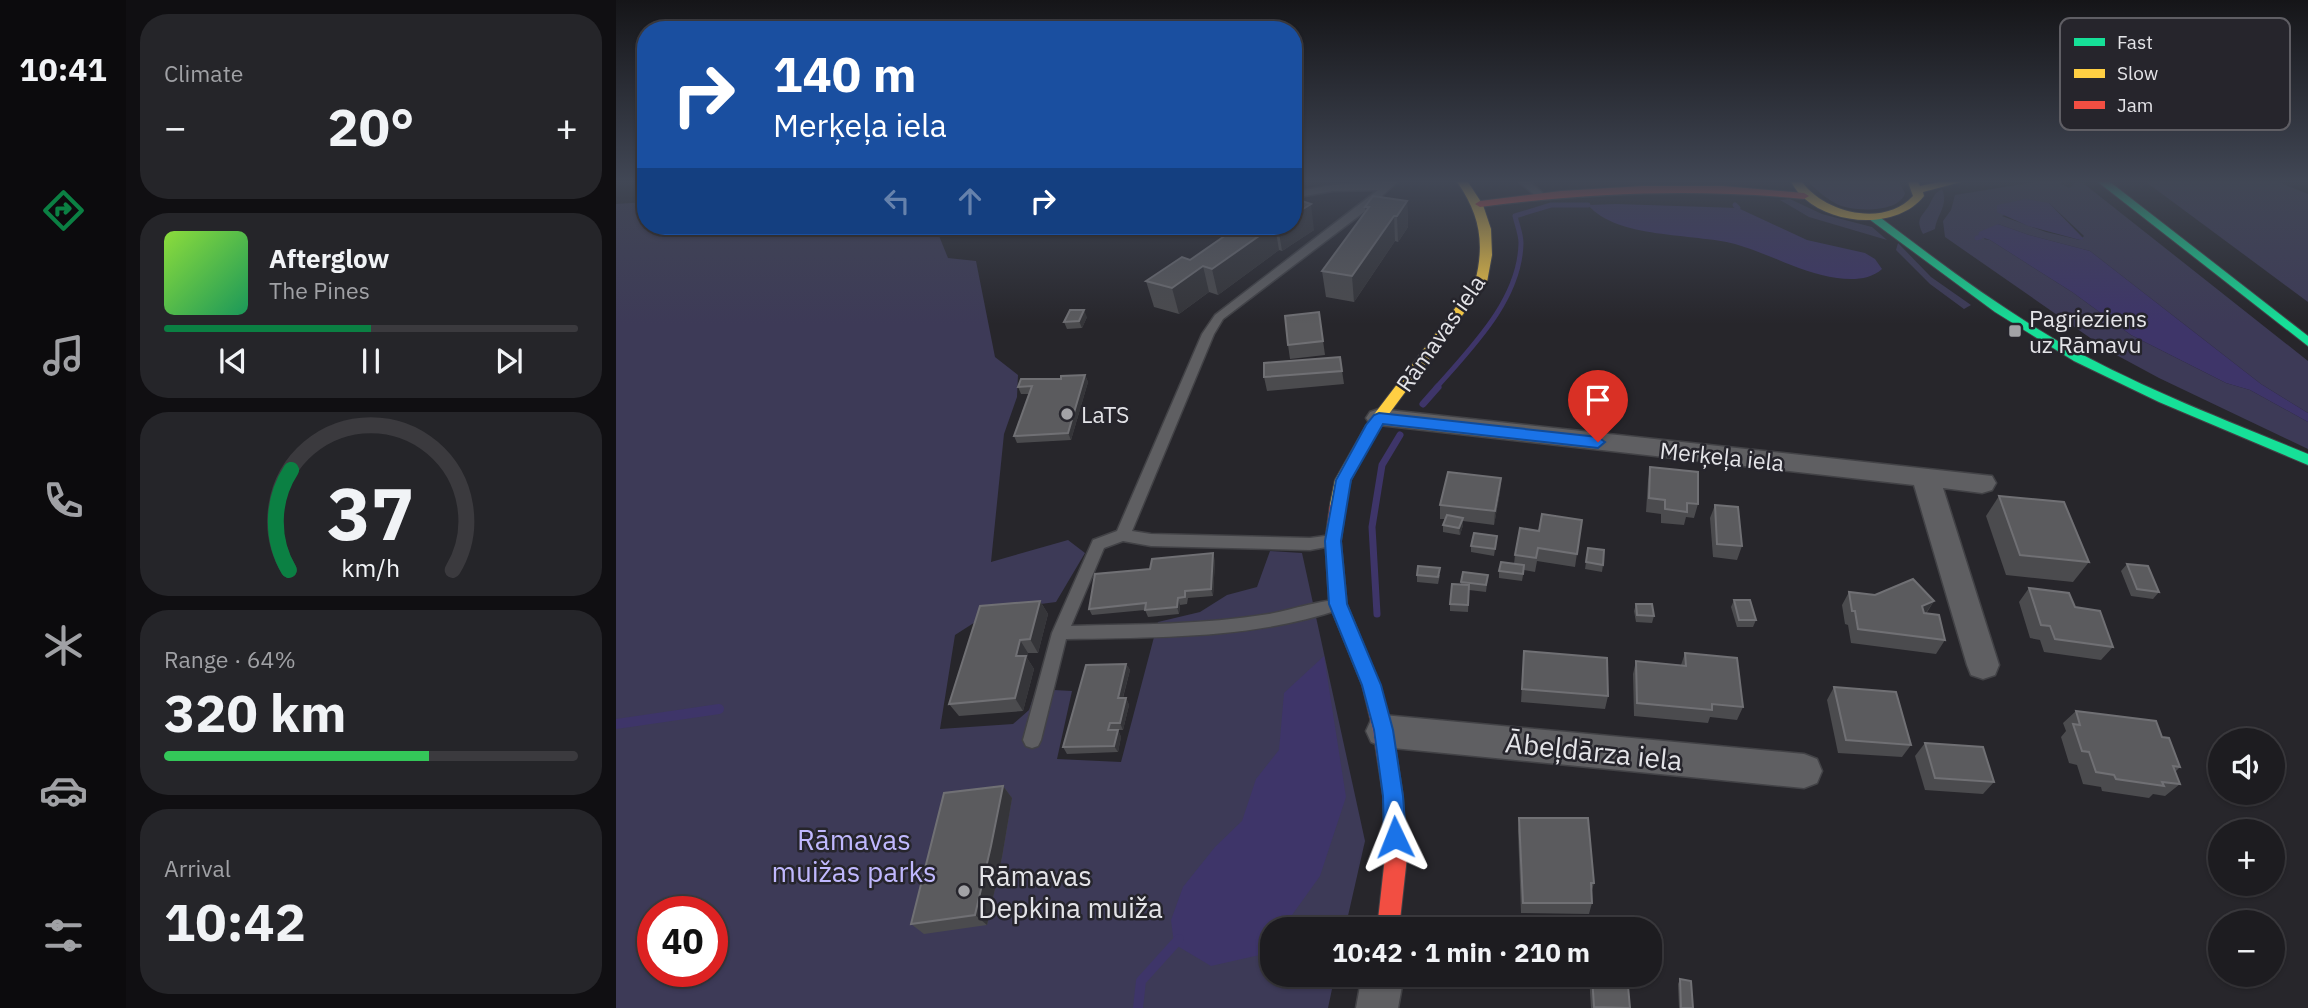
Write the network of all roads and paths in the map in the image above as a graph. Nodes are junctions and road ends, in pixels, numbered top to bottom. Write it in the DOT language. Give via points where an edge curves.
graph roads {
  1 [pos="1336,229"];
  2 [pos="1485,229"];
  3 [pos="1888,229"];
  4 [pos="1915,229"];
  5 [pos="2162,229"];
  6 [pos="2308,342"];
  7 [pos="1379,418"];
  8 [pos="2268,441"];
  9 [pos="2308,460"];
  10 [pos="1926,479"];
  11 [pos="1982,483"];
  12 [pos="1123,534"];
  13 [pos="1333,541"];
  14 [pos="1338,604"];
  15 [pos="1060,633"];
  16 [pos="1983,665"];
  17 [pos="1383,730"];
  18 [pos="1032,740"];
  19 [pos="1804,771"];
  20 [pos="1389,917"];
  21 [pos="1381,987"];
  22 [pos="1377,1008"];
  1 -- 12 [label="lane" via="1219,317"];
  2 -- 7 [label="main road, Rāmavas iela" via="1489,249 1480,282"];
  3 -- 8 [label="main road" via="1959,284 2068,352 2153,394"];
  4 -- 8 [label="main road" via="1941,253 2034,317"];
  5 -- 6 [label="main road"];
  7 -- 10 [label="street, Merķeļa iela"];
  7 -- 13 [label="main road, Rāmavas iela" via="1343,480"];
  8 -- 9 [label="main road"];
  10 -- 11 [label="street, Merķeļa iela"];
  10 -- 16 [label="street"];
  12 -- 13 [label="lane" via="1151,540"];
  12 -- 15 [label="lane" via="1098,544"];
  13 -- 14 [label="main road, Rāmavas iela"];
  14 -- 15 [label="lane" via="1291,617 1178,630"];
  14 -- 17 [label="main road, Rāmavas iela" via="1371,685"];
  15 -- 18 [label="lane"];
  17 -- 19 [label="street, Ābeļdārza iela"];
  17 -- 20 [label="main road, Rāmavas iela" via="1396,858"];
  21 -- 22 [label="street"];
}
